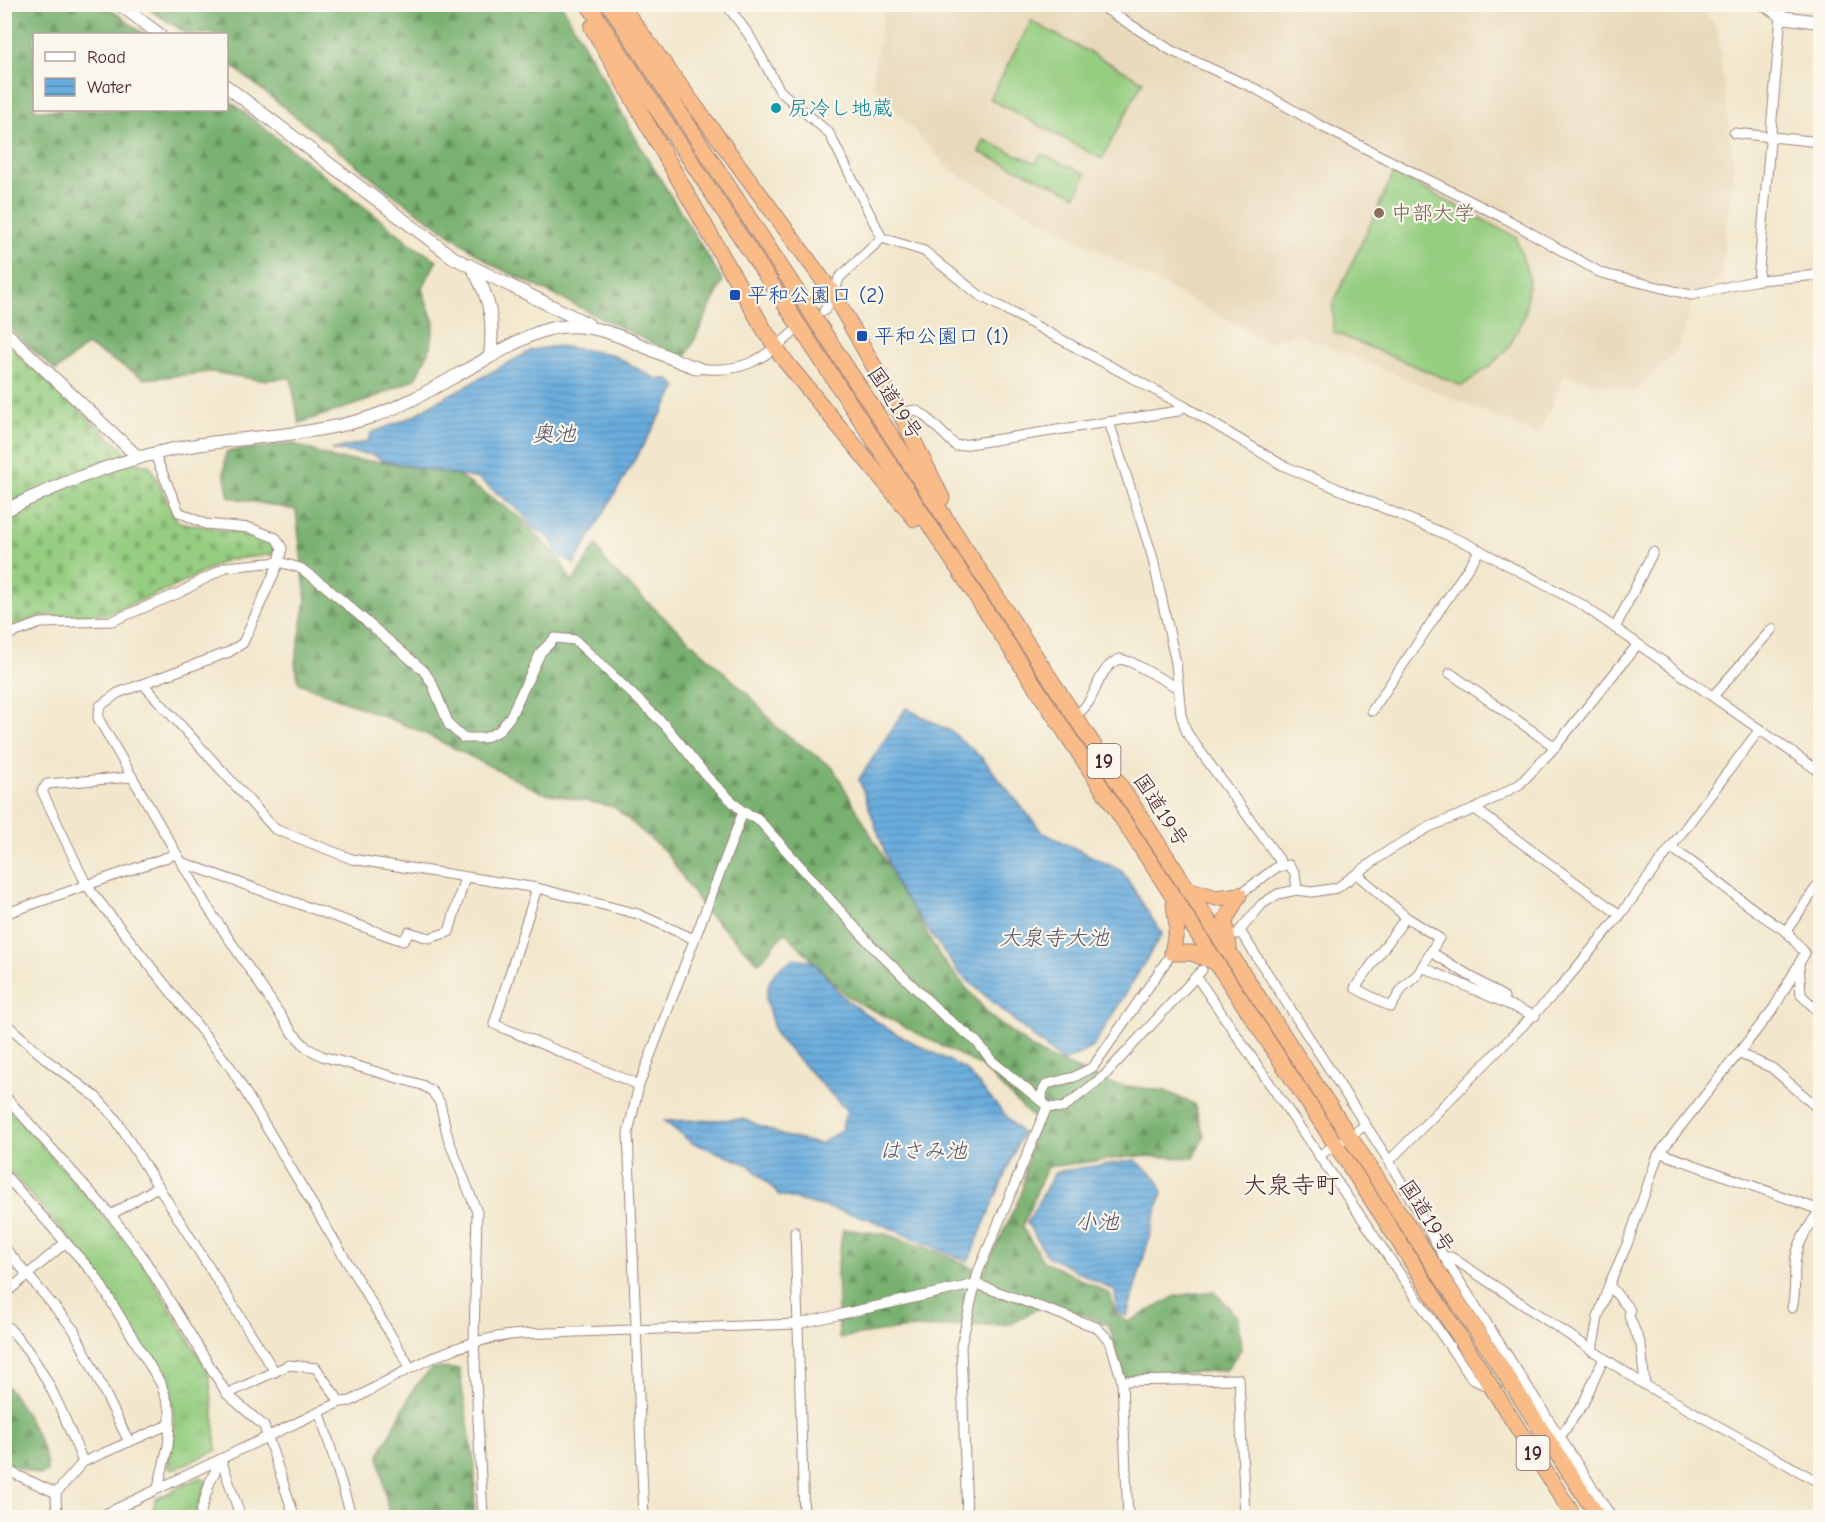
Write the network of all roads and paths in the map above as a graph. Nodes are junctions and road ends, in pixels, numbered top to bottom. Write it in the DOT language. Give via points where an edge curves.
graph roads {
  1 [pos="119,4"];
  2 [pos="579,4"];
  3 [pos="588,4"];
  4 [pos="609,4"];
  5 [pos="621,4"];
  6 [pos="726,4"];
  7 [pos="1098,4"];
  8 [pos="1760,4"];
  9 [pos="1782,11"];
  10 [pos="1821,22"];
  11 [pos="158,33"];
  12 [pos="228,88"];
  13 [pos="1734,133"];
  14 [pos="1770,137"];
  15 [pos="1821,142"];
  16 [pos="882,238"];
  17 [pos="473,268"];
  18 [pos="1821,276"];
  19 [pos="1758,280"];
  20 [pos="834,295"];
  21 [pos="824,311"];
  22 [pos="594,327"];
  23 [pos="4,331"];
  24 [pos="794,332"];
  25 [pos="777,347"];
  26 [pos="490,357"];
  27 [pos="698,368"];
  28 [pos="1184,406"];
  29 [pos="900,413"];
  30 [pos="1109,422"];
  31 [pos="154,453"];
  32 [pos="139,458"];
  33 [pos="4,511"];
  34 [pos="948,522"];
  35 [pos="933,531"];
  36 [pos="1480,550"];
  37 [pos="1653,552"];
  38 [pos="279,562"];
  39 [pos="1615,628"];
  40 [pos="1772,629"];
  41 [pos="4,636"];
  42 [pos="1638,644"];
  43 [pos="1450,673"];
  44 [pos="144,686"];
  45 [pos="1178,688"];
  46 [pos="1713,696"];
  47 [pos="1372,711"];
  48 [pos="1074,716"];
  49 [pos="1760,729"];
  50 [pos="1555,747"];
  51 [pos="1821,772"];
  52 [pos="132,777"];
  53 [pos="1475,809"];
  54 [pos="743,812"];
  55 [pos="1671,848"];
  56 [pos="178,858"];
  57 [pos="1281,866"];
  58 [pos="1358,875"];
  59 [pos="465,878"];
  60 [pos="1821,882"];
  61 [pos="87,885"];
  62 [pos="537,888"];
  63 [pos="1188,889"];
  64 [pos="1297,890"];
  65 [pos="1239,895"];
  66 [pos="1173,897"];
  67 [pos="4,906"];
  68 [pos="1620,915"];
  69 [pos="1406,917"];
  70 [pos="1786,931"];
  71 [pos="694,939"];
  72 [pos="1229,951"];
  73 [pos="1431,952"];
  74 [pos="1172,953"];
  75 [pos="1799,964"];
  76 [pos="1422,967"];
  77 [pos="1205,969"];
  78 [pos="1821,1013"];
  79 [pos="1535,1016"];
  80 [pos="4,1022"];
  81 [pos="1740,1054"];
  82 [pos="639,1085"];
  83 [pos="4,1095"];
  84 [pos="1045,1105"];
  85 [pos="1821,1110"];
  86 [pos="1365,1125"];
  87 [pos="1350,1136"];
  88 [pos="1336,1145"];
  89 [pos="1661,1153"];
  90 [pos="1320,1155"];
  91 [pos="1389,1161"];
  92 [pos="4,1174"];
  93 [pos="159,1186"];
  94 [pos="1821,1210"];
  95 [pos="111,1215"];
  96 [pos="795,1232"];
  97 [pos="66,1242"];
  98 [pos="4,1247"];
  99 [pos="1444,1257"];
  100 [pos="28,1274"];
  101 [pos="976,1284"];
  102 [pos="1609,1285"];
  103 [pos="4,1294"];
  104 [pos="1792,1308"];
  105 [pos="4,1323"];
  106 [pos="797,1324"];
  107 [pos="637,1329"];
  108 [pos="474,1341"];
  109 [pos="1592,1351"];
  110 [pos="1604,1358"];
  111 [pos="410,1367"];
  112 [pos="275,1372"];
  113 [pos="1122,1381"];
  114 [pos="1645,1385"];
  115 [pos="1491,1388"];
  116 [pos="227,1394"];
  117 [pos="340,1402"];
  118 [pos="320,1413"];
  119 [pos="170,1425"];
  120 [pos="268,1436"];
  121 [pos="1560,1437"];
  122 [pos="129,1442"];
  123 [pos="221,1459"];
  124 [pos="83,1462"];
  125 [pos="4,1469"];
  126 [pos="1821,1483"];
  127 [pos="158,1488"];
  128 [pos="56,1493"];
  129 [pos="57,1518"];
  130 [pos="97,1518"];
  131 [pos="199,1518"];
  132 [pos="241,1518"];
  133 [pos="295,1518"];
  134 [pos="352,1518"];
  135 [pos="483,1518"];
  136 [pos="644,1518"];
  137 [pos="804,1518"];
  138 [pos="967,1518"];
  139 [pos="1128,1518"];
  140 [pos="1245,1518"];
  141 [pos="1575,1518"];
  142 [pos="1599,1518"];
  143 [pos="1612,1518"];
  1 -- 11 [label="street"];
  2 -- 25 [label="highway"];
  3 -- 35 [label="highway, 国道19号 / 19"];
  4 -- 34 [label="highway, 国道19号 / 19"];
  5 -- 20 [label="highway"];
  6 -- 16 [label="street" via="749,35 780,91 829,133"];
  7 -- 19 [label="street" via="1172,51 1258,90 1396,166 1510,221 1601,273 1691,295"];
  8 -- 9 [label="street"];
  9 -- 10 [label="street"];
  9 -- 14 [label="street"];
  12 -- 17 [label="street" via="454,258"];
  13 -- 14 [label="street"];
  14 -- 15 [label="street"];
  14 -- 19 [label="street"];
  16 -- 20 [label="street" via="839,278"];
  16 -- 28 [label="street" via="924,251 979,295"];
  17 -- 22 [label="street"];
  17 -- 26 [label="street" via="493,316"];
  18 -- 19 [label="street"];
  20 -- 21 [label="street"];
  20 -- 29 [label="highway"];
  22 -- 26 [label="street" via="545,330"];
  22 -- 27 [label="street"];
  23 -- 32 [label="street"];
  24 -- 25 [label="street"];
  25 -- 27 [label="street" via="745,367 721,371"];
  25 -- 35 [label="highway" via="916,520"];
  26 -- 31 [label="street" via="402,404 369,417 325,429"];
  28 -- 30 [label="street" via="1178,411"];
  28 -- 36 [label="street" via="1282,465"];
  29 -- 30 [label="street" via="915,410 924,415 956,446"];
  29 -- 34 [label="highway" via="946,506"];
  30 -- 45 [label="street" via="1152,555"];
  31 -- 32 [label="street"];
  31 -- 38 [label="street" via="179,512 205,524 250,528 276,538 282,548"];
  32 -- 33 [label="street" via="68,481"];
  34 -- 48 [label="highway, 国道19号 / 19"];
  35 -- 66 [label="highway, 国道19号 / 19"];
  36 -- 39 [label="street" via="1581,604"];
  36 -- 47 [label="street"];
  37 -- 39 [label="street"];
  38 -- 41 [label="street" via="226,567 179,593 112,621 41,623"];
  38 -- 44 [label="street" via="243,643"];
  38 -- 54 [label="street" via="300,568 325,586 424,671 449,725 463,738 483,738 499,731 510,717 541,652 555,638 575,640 665,726 708,779"];
  39 -- 42 [label="street"];
  40 -- 46 [label="street"];
  42 -- 46 [label="street"];
  42 -- 50 [label="street"];
  43 -- 50 [label="street"];
  44 -- 52 [label="street" via="107,699 100,706 98,718"];
  44 -- 59 [label="street" via="275,829 352,859"];
  45 -- 48 [label="street" via="1120,659 1105,668 1090,704"];
  45 -- 57 [label="street" via="1180,715 1187,733"];
  46 -- 49 [label="street"];
  48 -- 63 [label="highway, 国道19号 / 19"];
  49 -- 51 [label="street"];
  49 -- 55 [label="street"];
  50 -- 53 [label="street" via="1520,784"];
  52 -- 56 [label="street"];
  52 -- 61 [label="street" via="47,784 42,790"];
  53 -- 58 [label="street" via="1429,827 1388,851"];
  53 -- 68 [label="street"];
  54 -- 71 [label="street"];
  54 -- 84 [label="street" via="757,818 871,945 944,1016"];
  55 -- 68 [label="street"];
  55 -- 70 [label="street" via="1697,864 1757,914"];
  56 -- 59 [label="street" via="403,941 409,932 429,938 448,932"];
  56 -- 61 [label="street"];
  56 -- 108 [label="street" via="251,972 307,1048 322,1056 422,1085 440,1103 442,1121 477,1212"];
  57 -- 64 [label="street" via="1289,865 1295,873"];
  57 -- 65 [label="street"];
  58 -- 64 [label="street" via="1337,888"];
  58 -- 69 [label="street"];
  59 -- 62 [label="street"];
  60 -- 70 [label="street"];
  61 -- 67 [label="street" via="10,912"];
  61 -- 111 [label="street" via="231,1068"];
  62 -- 71 [label="street" via="638,914"];
  62 -- 82 [label="street" via="495,1024"];
  63 -- 65 [label="highway" via="1216,898"];
  63 -- 72 [label="highway, 国道19号 / 19"];
  64 -- 86 [label="street" via="1278,894 1262,904 1238,934"];
  65 -- 72 [label="highway" via="1225,921"];
  66 -- 74 [label="highway" via="1177,927"];
  66 -- 77 [label="highway, 国道19号 / 19"];
  68 -- 79 [label="street"];
  69 -- 73 [label="street" via="1439,938"];
  69 -- 76 [label="street" via="1355,988 1391,1007"];
  70 -- 75 [label="street" via="1805,953"];
  71 -- 82 [label="street"];
  72 -- 87 [label="highway, 国道19号 / 19"];
  73 -- 76 [label="street"];
  73 -- 79 [label="street"];
  74 -- 77 [label="highway" via="1192,953"];
  74 -- 84 [label="street" via="1093,1067 1047,1084 1042,1090"];
  75 -- 78 [label="street" via="1801,995"];
  75 -- 81 [label="street" via="1774,1008"];
  76 -- 79 [label="street"];
  77 -- 84 [label="street" via="1104,1077 1063,1108"];
  77 -- 88 [label="highway, 国道19号 / 19"];
  77 -- 90 [label="street"];
  79 -- 91 [label="street"];
  80 -- 93 [label="street" via="96,1097 115,1118"];
  81 -- 85 [label="street" via="1772,1068"];
  81 -- 89 [label="street" via="1688,1114"];
  82 -- 107 [label="street" via="628,1133"];
  83 -- 95 [label="street"];
  84 -- 101 [label="street"];
  86 -- 87 [label="street"];
  86 -- 91 [label="street"];
  87 -- 88 [label="street"];
  87 -- 142 [label="highway, 国道19号 / 19"];
  88 -- 90 [label="street"];
  88 -- 115 [label="highway, 国道19号 / 19"];
  89 -- 94 [label="street"];
  89 -- 102 [label="street"];
  90 -- 115 [label="street" via="1472,1379"];
  91 -- 99 [label="street"];
  92 -- 97 [label="street"];
  93 -- 95 [label="street"];
  93 -- 112 [label="street"];
  94 -- 104 [label="street" via="1806,1230 1796,1258"];
  95 -- 116 [label="street" via="141,1254"];
  96 -- 106 [label="street"];
  97 -- 100 [label="street"];
  97 -- 119 [label="street" via="95,1275 161,1384 170,1410"];
  98 -- 100 [label="street"];
  99 -- 109 [label="street" via="1451,1257"];
  99 -- 121 [label="street"];
  100 -- 103 [label="street"];
  100 -- 122 [label="street" via="74,1330"];
  101 -- 106 [label="street"];
  101 -- 113 [label="street" via="1096,1327 1110,1341"];
  101 -- 138 [label="street" via="961,1346"];
  102 -- 109 [label="street"];
  102 -- 114 [label="street" via="1630,1310 1641,1345"];
  105 -- 124 [label="street" via="46,1376"];
  106 -- 107 [label="street"];
  106 -- 137 [label="street"];
  107 -- 108 [label="street" via="521,1334"];
  107 -- 136 [label="street"];
  108 -- 111 [label="street"];
  108 -- 135 [label="street"];
  109 -- 110 [label="street"];
  110 -- 114 [label="street"];
  110 -- 121 [label="street" via="1583,1404"];
  111 -- 117 [label="street" via="351,1401"];
  112 -- 116 [label="street"];
  112 -- 117 [label="street" via="289,1365 316,1368"];
  113 -- 139 [label="street"];
  113 -- 140 [label="street" via="1239,1379"];
  114 -- 126 [label="street"];
  115 -- 141 [label="highway, 国道19号 / 19"];
  116 -- 120 [label="street" via="264,1426"];
  117 -- 118 [label="street"];
  118 -- 120 [label="street"];
  118 -- 134 [label="street"];
  119 -- 122 [label="street"];
  119 -- 127 [label="street"];
  120 -- 123 [label="street"];
  120 -- 133 [label="street"];
  121 -- 143 [label="street"];
  122 -- 124 [label="street"];
  123 -- 127 [label="street"];
  123 -- 131 [label="street"];
  123 -- 132 [label="street"];
  124 -- 128 [label="street"];
  125 -- 128 [label="street"];
  127 -- 130 [label="street"];
  128 -- 129 [label="street"];
}
